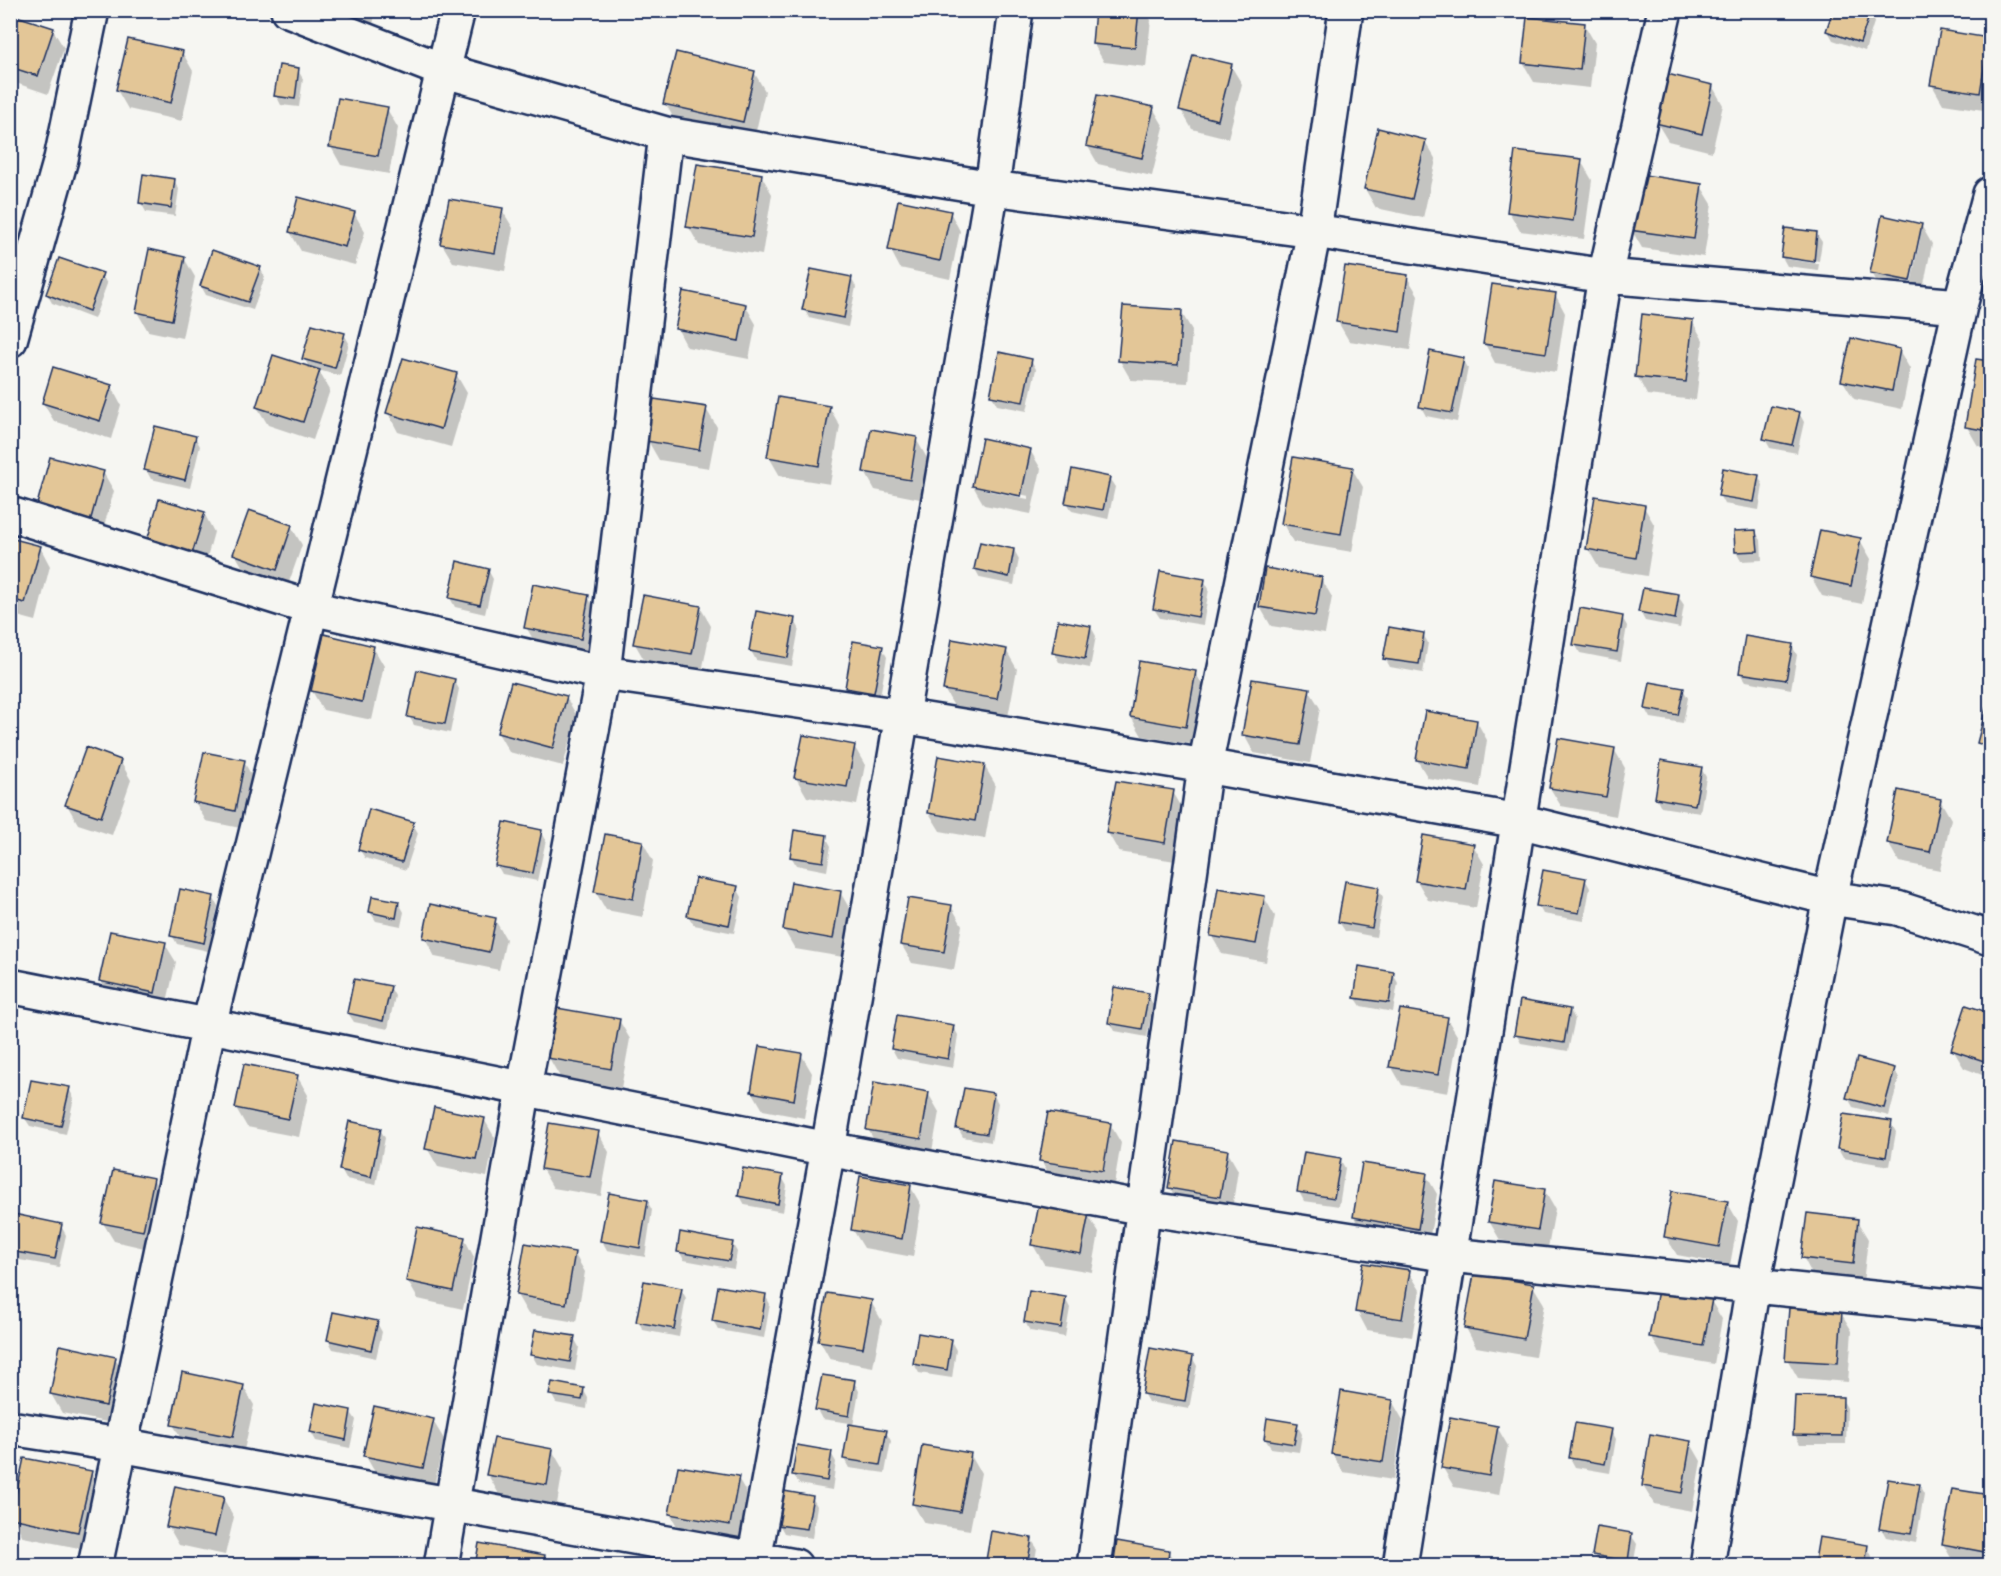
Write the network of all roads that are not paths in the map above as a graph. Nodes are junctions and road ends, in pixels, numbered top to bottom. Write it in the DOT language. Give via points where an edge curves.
graph roads {
  1 [pos="92,10"];
  2 [pos="288,10"];
  3 [pos="458,10"];
  4 [pos="1016,10"];
  5 [pos="1346,10"];
  6 [pos="1665,10"];
  7 [pos="442,70"];
  8 [pos="666,134"];
  9 [pos="992,188"];
  10 [pos="1990,194"];
  11 [pos="1314,231"];
  12 [pos="1605,276"];
  13 [pos="1960,306"];
  14 [pos="10,340"];
  15 [pos="10,514"];
  16 [pos="311,608"];
  17 [pos="603,673"];
  18 [pos="902,716"];
  19 [pos="1205,766"];
  20 [pos="1519,821"];
  21 [pos="1830,897"];
  22 [pos="1990,938"];
  23 [pos="10,986"];
  24 [pos="209,1025"];
  25 [pos="524,1087"];
  26 [pos="828,1149"];
  27 [pos="1144,1208"];
  28 [pos="1450,1255"];
  29 [pos="1753,1285"];
  30 [pos="1990,1310"];
  31 [pos="10,1428"];
  32 [pos="120,1445"];
  33 [pos="452,1504"];
  34 [pos="754,1562"];
  35 [pos="95,1566"];
  36 [pos="441,1566"];
  37 [pos="795,1566"];
  38 [pos="1094,1566"];
  39 [pos="1400,1566"];
  40 [pos="1707,1566"];
  1 -- 14 [label="street" via="61,159"];
  2 -- 7 [label="street"];
  3 -- 7 [label="street"];
  4 -- 9 [label="street"];
  5 -- 11 [label="street"];
  6 -- 12 [label="street"];
  7 -- 8 [label="street"];
  7 -- 16 [label="street"];
  8 -- 9 [label="street"];
  8 -- 17 [label="street"];
  9 -- 11 [label="street"];
  9 -- 18 [label="street"];
  10 -- 13 [label="street"];
  11 -- 12 [label="street"];
  11 -- 19 [label="street"];
  12 -- 13 [label="street"];
  12 -- 20 [label="street"];
  13 -- 21 [label="street"];
  15 -- 16 [label="street"];
  16 -- 17 [label="street"];
  16 -- 24 [label="street"];
  17 -- 18 [label="street"];
  17 -- 25 [label="street"];
  18 -- 19 [label="street"];
  18 -- 26 [label="street"];
  19 -- 20 [label="street"];
  19 -- 27 [label="street"];
  20 -- 21 [label="street"];
  20 -- 28 [label="street"];
  21 -- 22 [label="street" via="1898,908"];
  21 -- 29 [label="street"];
  23 -- 24 [label="street"];
  24 -- 25 [label="street"];
  24 -- 32 [label="street"];
  25 -- 26 [label="street"];
  25 -- 33 [label="street"];
  26 -- 27 [label="street"];
  26 -- 34 [label="street"];
  27 -- 28 [label="street"];
  27 -- 38 [label="street"];
  28 -- 29 [label="street"];
  28 -- 39 [label="street"];
  29 -- 30 [label="street"];
  29 -- 40 [label="street"];
  31 -- 32 [label="street"];
  32 -- 33 [label="street"];
  32 -- 35 [label="street"];
  33 -- 34 [label="street"];
  33 -- 36 [label="street"];
  34 -- 37 [label="street"];
}
